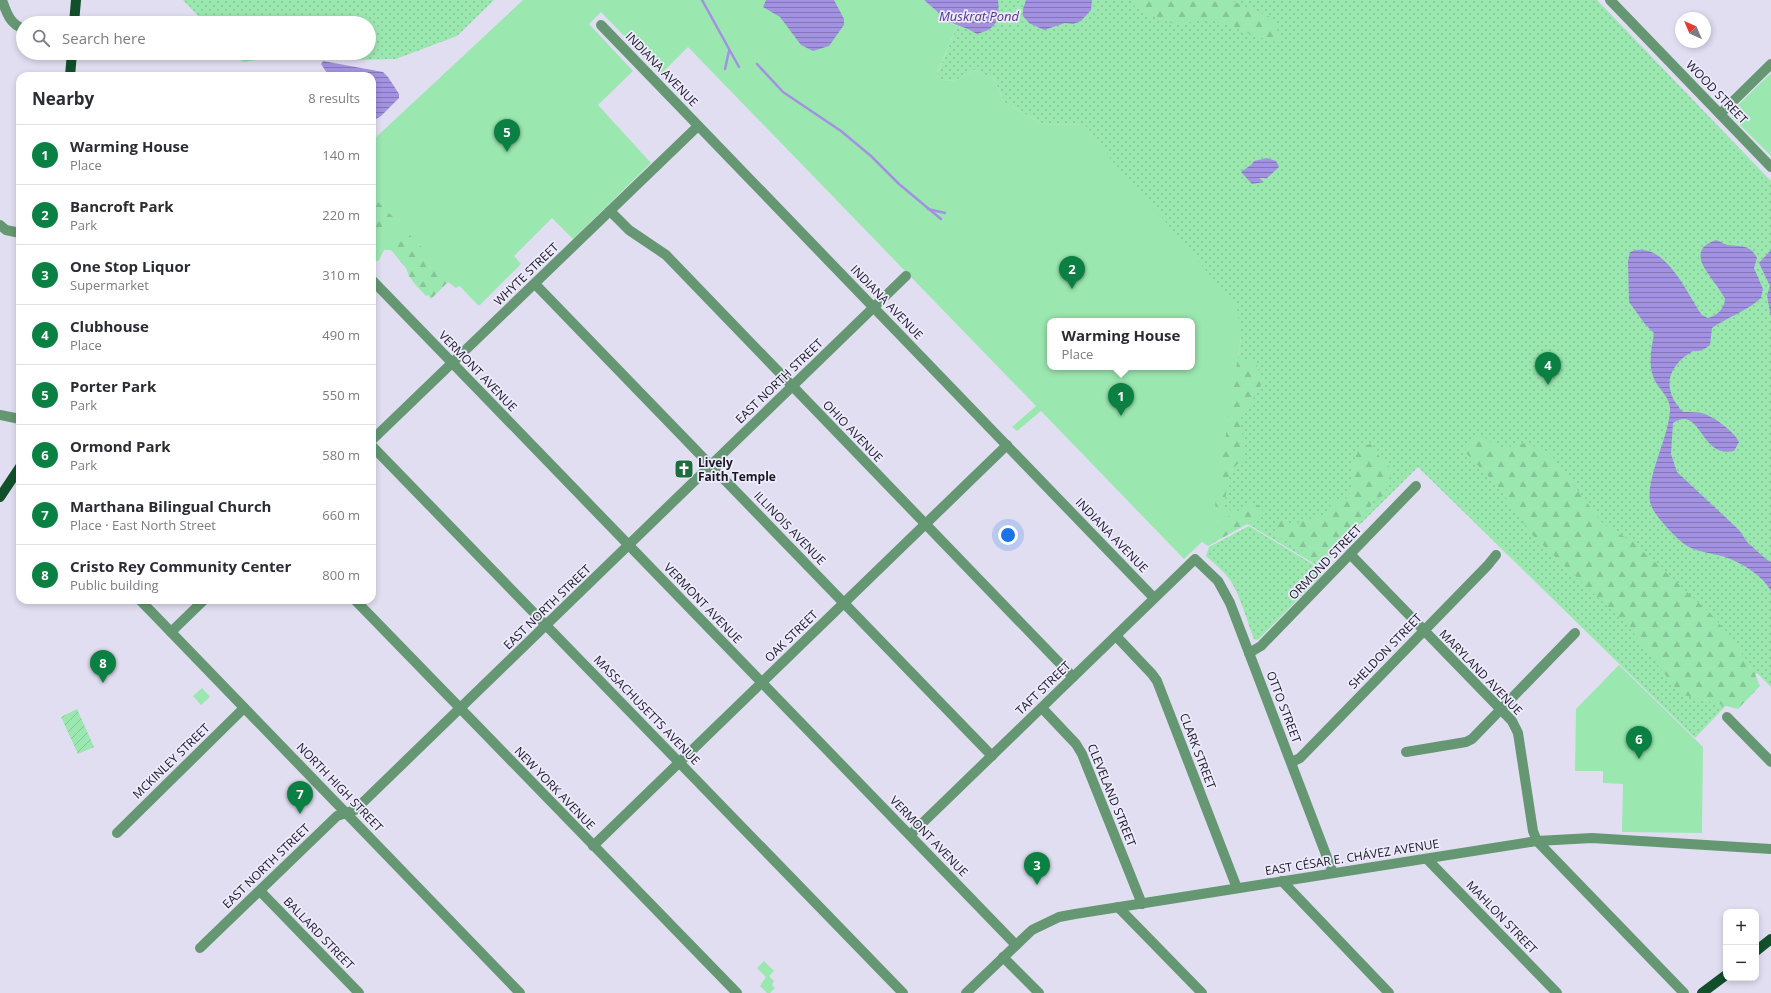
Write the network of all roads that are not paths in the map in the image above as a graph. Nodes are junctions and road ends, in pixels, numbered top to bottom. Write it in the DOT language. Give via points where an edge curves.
graph roads {
  1 [pos="2,0"];
  2 [pos="76,0"];
  3 [pos="1610,0"];
  4 [pos="75,16"];
  5 [pos="16,24"];
  6 [pos="601,25"];
  7 [pos="71,60"];
  8 [pos="1771,64"];
  9 [pos="70,72"];
  10 [pos="1720,114"];
  11 [pos="698,126"];
  12 [pos="1771,167"];
  13 [pos="610,210"];
  14 [pos="0,225"];
  15 [pos="16,232"];
  16 [pos="906,276"];
  17 [pos="376,284"];
  18 [pos="535,284"];
  19 [pos="874,308"];
  20 [pos="453,363"];
  21 [pos="792,387"];
  22 [pos="0,415"];
  23 [pos="16,418"];
  24 [pos="376,436"];
  25 [pos="1007,444"];
  26 [pos="376,450"];
  27 [pos="711,466"];
  28 [pos="16,477"];
  29 [pos="1416,486"];
  30 [pos="0,497"];
  31 [pos="925,524"];
  32 [pos="629,546"];
  33 [pos="1350,554"];
  34 [pos="1496,555"];
  35 [pos="1195,559"];
  36 [pos="1154,598"];
  37 [pos="844,602"];
  38 [pos="144,604"];
  39 [pos="200,604"];
  40 [pos="359,604"];
  41 [pos="546,626"];
  42 [pos="1424,630"];
  43 [pos="171,632"];
  44 [pos="1575,633"];
  45 [pos="1116,636"];
  46 [pos="1249,653"];
  47 [pos="1073,677"];
  48 [pos="762,682"];
  49 [pos="244,708"];
  50 [pos="1042,708"];
  51 [pos="460,709"];
  52 [pos="1501,710"];
  53 [pos="1727,717"];
  54 [pos="1406,752"];
  55 [pos="992,756"];
  56 [pos="679,762"];
  57 [pos="1292,762"];
  58 [pos="1771,762"];
  59 [pos="346,813"];
  60 [pos="117,833"];
  61 [pos="910,835"];
  62 [pos="1537,841"];
  63 [pos="594,846"];
  64 [pos="1771,849"];
  65 [pos="1427,859"];
  66 [pos="1333,873"];
  67 [pos="1282,882"];
  68 [pos="1237,888"];
  69 [pos="260,891"];
  70 [pos="1142,904"];
  71 [pos="1118,907"];
  72 [pos="1771,940"];
  73 [pos="1016,945"];
  74 [pos="200,948"];
  75 [pos="1759,949"];
  76 [pos="1003,957"];
  77 [pos="1723,976"];
  78 [pos="359,993"];
  79 [pos="520,993"];
  80 [pos="737,993"];
  81 [pos="903,993"];
  82 [pos="966,993"];
  83 [pos="1039,993"];
  84 [pos="1202,993"];
  85 [pos="1389,993"];
  86 [pos="1557,993"];
  87 [pos="1684,993"];
  88 [pos="1702,993"];
  1 -- 5 [label="street" via="10,18"];
  2 -- 4 [label="main road"];
  3 -- 10 [label="street, WOOD STREET"];
  6 -- 11 [label="street, INDIANA AVENUE"];
  7 -- 9 [label="main road"];
  8 -- 10 [label="street"];
  10 -- 12 [label="street, WOOD STREET"];
  11 -- 13 [label="street, WHYTE STREET"];
  11 -- 19 [label="street, INDIANA AVENUE"];
  13 -- 18 [label="street, WHYTE STREET"];
  13 -- 21 [label="street, OHIO AVENUE" via="628,230 666,255"];
  14 -- 15 [label="street" via="6,230"];
  16 -- 19 [label="street, EAST NORTH STREET"];
  17 -- 20 [label="street, VERMONT AVENUE"];
  18 -- 20 [label="street, WHYTE STREET"];
  18 -- 27 [label="street, ILLINOIS AVENUE"];
  19 -- 21 [label="street, EAST NORTH STREET"];
  19 -- 25 [label="street, INDIANA AVENUE"];
  20 -- 24 [label="street, WHYTE STREET"];
  20 -- 32 [label="street, VERMONT AVENUE"];
  21 -- 27 [label="street, EAST NORTH STREET"];
  21 -- 31 [label="street, OHIO AVENUE"];
  22 -- 23 [label="street"];
  25 -- 31 [label="street, OAK STREET"];
  25 -- 36 [label="street, INDIANA AVENUE"];
  26 -- 41 [label="street, MASSACHUSETTS AVENUE"];
  27 -- 32 [label="street, EAST NORTH STREET"];
  27 -- 37 [label="street, ILLINOIS AVENUE"];
  28 -- 30 [label="main road"];
  29 -- 33 [label="street, ORMOND STREET"];
  31 -- 37 [label="street, OAK STREET"];
  31 -- 47 [label="street, OHIO AVENUE"];
  32 -- 41 [label="street, EAST NORTH STREET"];
  32 -- 48 [label="street, VERMONT AVENUE"];
  33 -- 42 [label="street, MARYLAND AVENUE"];
  33 -- 46 [label="street, ORMOND STREET" via="1261,646"];
  34 -- 42 [label="street, SHELDON STREET"];
  35 -- 36 [label="street, TAFT STREET"];
  35 -- 46 [label="street, OTTO STREET" via="1225,591"];
  36 -- 45 [label="street, TAFT STREET"];
  37 -- 48 [label="street, OAK STREET"];
  37 -- 55 [label="street, ILLINOIS AVENUE"];
  38 -- 43 [label="street, NORTH HIGH STREET"];
  39 -- 43 [label="street"];
  40 -- 51 [label="street, NEW YORK AVENUE"];
  41 -- 51 [label="street, EAST NORTH STREET"];
  41 -- 56 [label="street, MASSACHUSETTS AVENUE"];
  42 -- 52 [label="street, MARYLAND AVENUE"];
  42 -- 57 [label="street, SHELDON STREET" via="1300,758"];
  43 -- 49 [label="street, NORTH HIGH STREET"];
  44 -- 52 [label="street"];
  45 -- 47 [label="street, TAFT STREET"];
  45 -- 68 [label="street, CLARK STREET" via="1157,681"];
  46 -- 57 [label="street, OTTO STREET"];
  47 -- 50 [label="street, TAFT STREET"];
  48 -- 56 [label="street, OAK STREET"];
  48 -- 61 [label="street, VERMONT AVENUE"];
  49 -- 59 [label="street, NORTH HIGH STREET"];
  49 -- 60 [label="street, MCKINLEY STREET"];
  50 -- 55 [label="street, TAFT STREET"];
  50 -- 70 [label="street, CLEVELAND STREET" via="1076,744 1082,754"];
  51 -- 59 [label="street, EAST NORTH STREET" via="356,810"];
  51 -- 63 [label="street, NEW YORK AVENUE"];
  52 -- 54 [label="street" via="1466,742"];
  52 -- 62 [label="street, MARYLAND AVENUE" via="1512,721 1518,733 1533,831"];
  53 -- 58 [label="street"];
  55 -- 61 [label="street, TAFT STREET"];
  56 -- 63 [label="street, OAK STREET"];
  56 -- 81 [label="street, MASSACHUSETTS AVENUE"];
  57 -- 66 [label="street, OTTO STREET"];
  59 -- 69 [label="street, EAST NORTH STREET" via="337,816"];
  59 -- 79 [label="street, NORTH HIGH STREET"];
  61 -- 73 [label="street, VERMONT AVENUE"];
  62 -- 64 [label="street, EAST CÉSAR E. CHÁVEZ AVENUE" via="1592,838"];
  62 -- 65 [label="street, EAST CÉSAR E. CHÁVEZ AVENUE"];
  62 -- 87 [label="street, MARYLAND AVENUE"];
  63 -- 80 [label="street, NEW YORK AVENUE"];
  65 -- 66 [label="street, EAST CÉSAR E. CHÁVEZ AVENUE"];
  65 -- 86 [label="street, MAHLON STREET"];
  66 -- 67 [label="street, EAST CÉSAR E. CHÁVEZ AVENUE"];
  67 -- 68 [label="street, EAST CÉSAR E. CHÁVEZ AVENUE"];
  67 -- 85 [label="street"];
  68 -- 70 [label="street, EAST CÉSAR E. CHÁVEZ AVENUE"];
  69 -- 74 [label="street, EAST NORTH STREET"];
  69 -- 78 [label="street, BALLARD STREET"];
  70 -- 71 [label="street, EAST CÉSAR E. CHÁVEZ AVENUE"];
  71 -- 73 [label="street, EAST CÉSAR E. CHÁVEZ AVENUE" via="1059,917 1032,930"];
  71 -- 84 [label="street"];
  72 -- 75 [label="main road"];
  73 -- 76 [label="street, EAST CÉSAR E. CHÁVEZ AVENUE"];
  76 -- 82 [label="street, EAST CÉSAR E. CHÁVEZ AVENUE"];
  76 -- 83 [label="street"];
  77 -- 88 [label="main road"];
}
